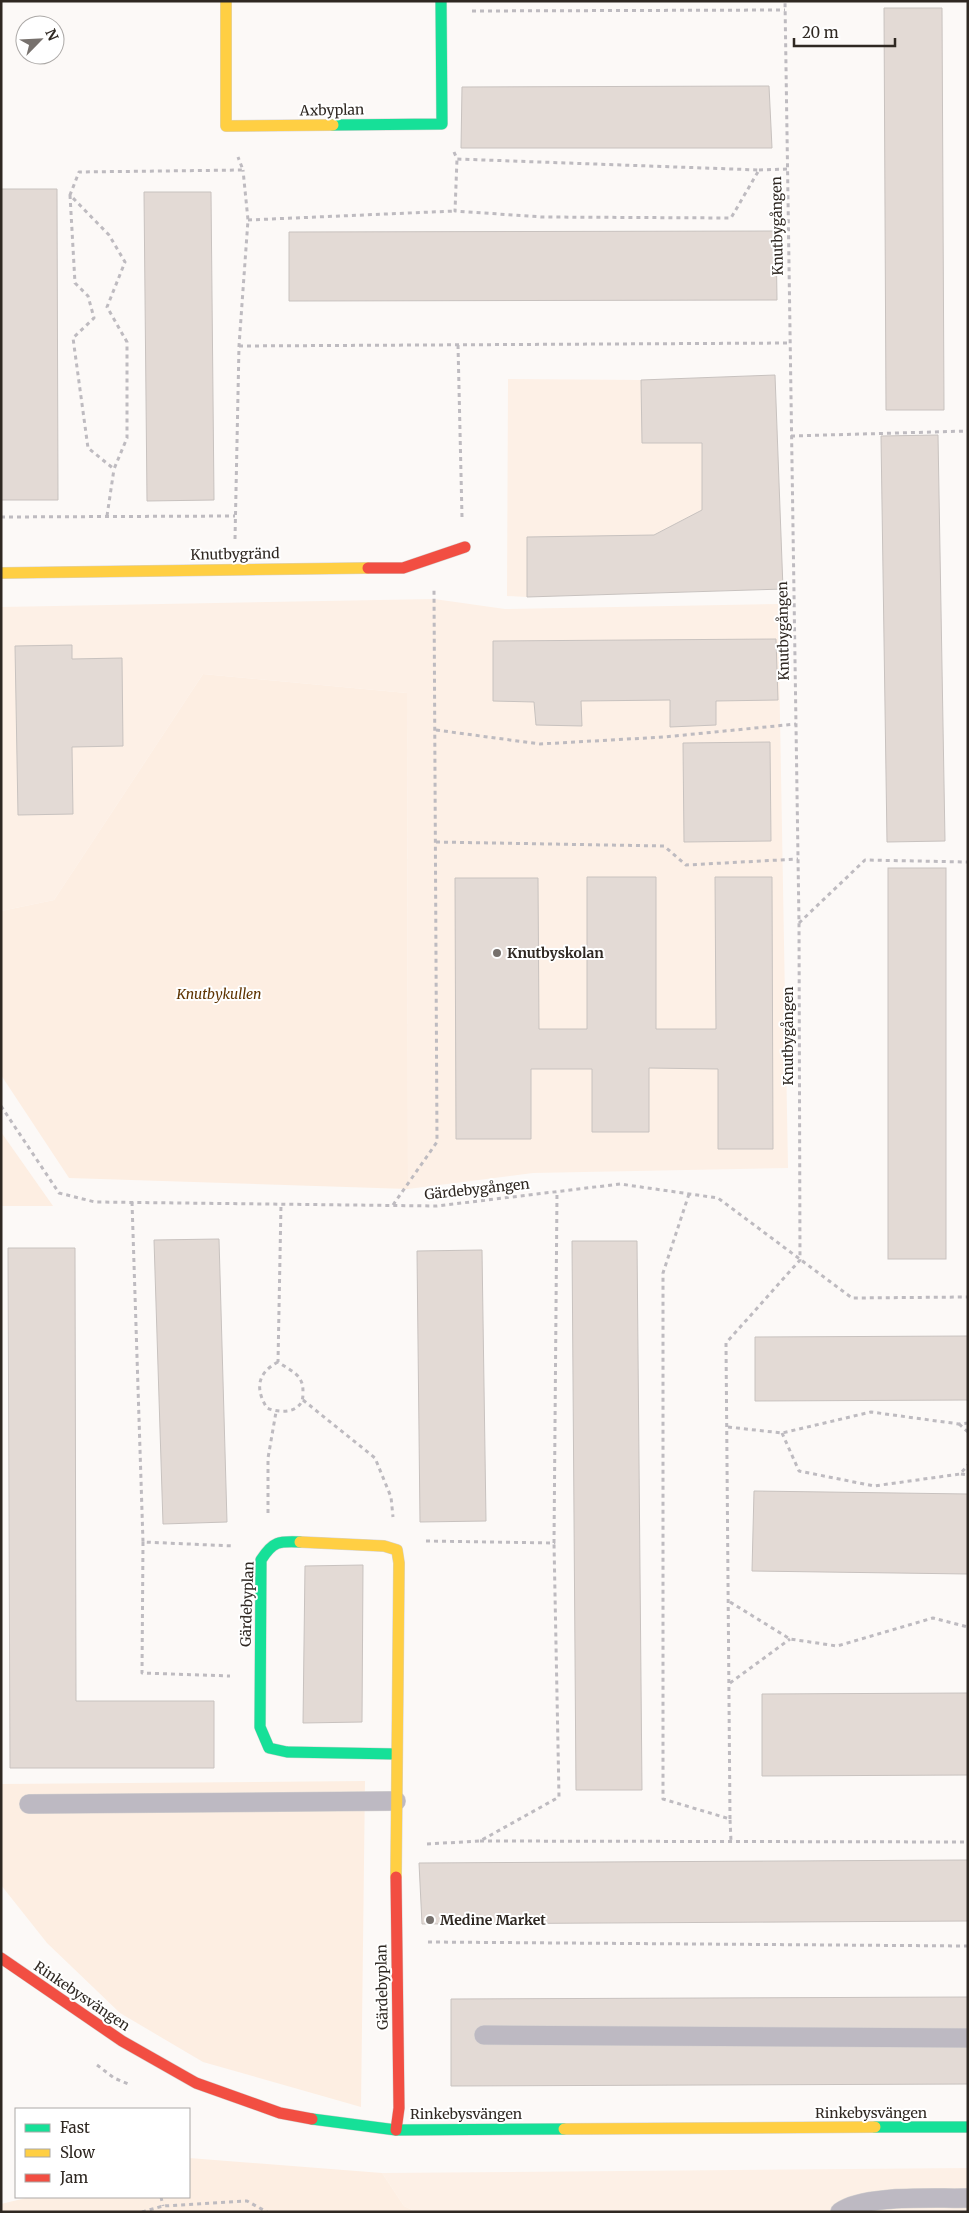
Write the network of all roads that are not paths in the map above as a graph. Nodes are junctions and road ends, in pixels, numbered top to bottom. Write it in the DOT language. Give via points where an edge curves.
graph roads {
  1 [pos="226,1"];
  2 [pos="441,6"];
  3 [pos="465,546"];
  4 [pos="1,573"];
  5 [pos="396,1754"];
  6 [pos="396,1801"];
  7 [pos="29,1804"];
  8 [pos="3,1960"];
  9 [pos="484,2035"];
  10 [pos="968,2038"];
  11 [pos="968,2127"];
  12 [pos="396,2130"];
  13 [pos="968,2198"];
  14 [pos="840,2212"];
  1 -- 2 [label="street, Axbyplan" via="226,126 442,124"];
  3 -- 4 [label="street, Knutbygränd" via="403,568"];
  5 -- 5 [label="street, Gärdebyplan" via="397,1550 384,1546 281,1542 269,1547 261,1560 260,1676 260,1726 268,1748 287,1752"];
  5 -- 6 [label="street, Gärdebyplan"];
  6 -- 7 [label="lane"];
  6 -- 12 [label="street, Gärdebyplan" via="399,2108"];
  8 -- 12 [label="street, Rinkebysvängen" via="122,2041 196,2083 280,2113"];
  9 -- 10 [label="lane"];
  11 -- 12 [label="street, Rinkebysvängen"];
  13 -- 14 [label="lane" via="895,2199 848,2206"];
}
